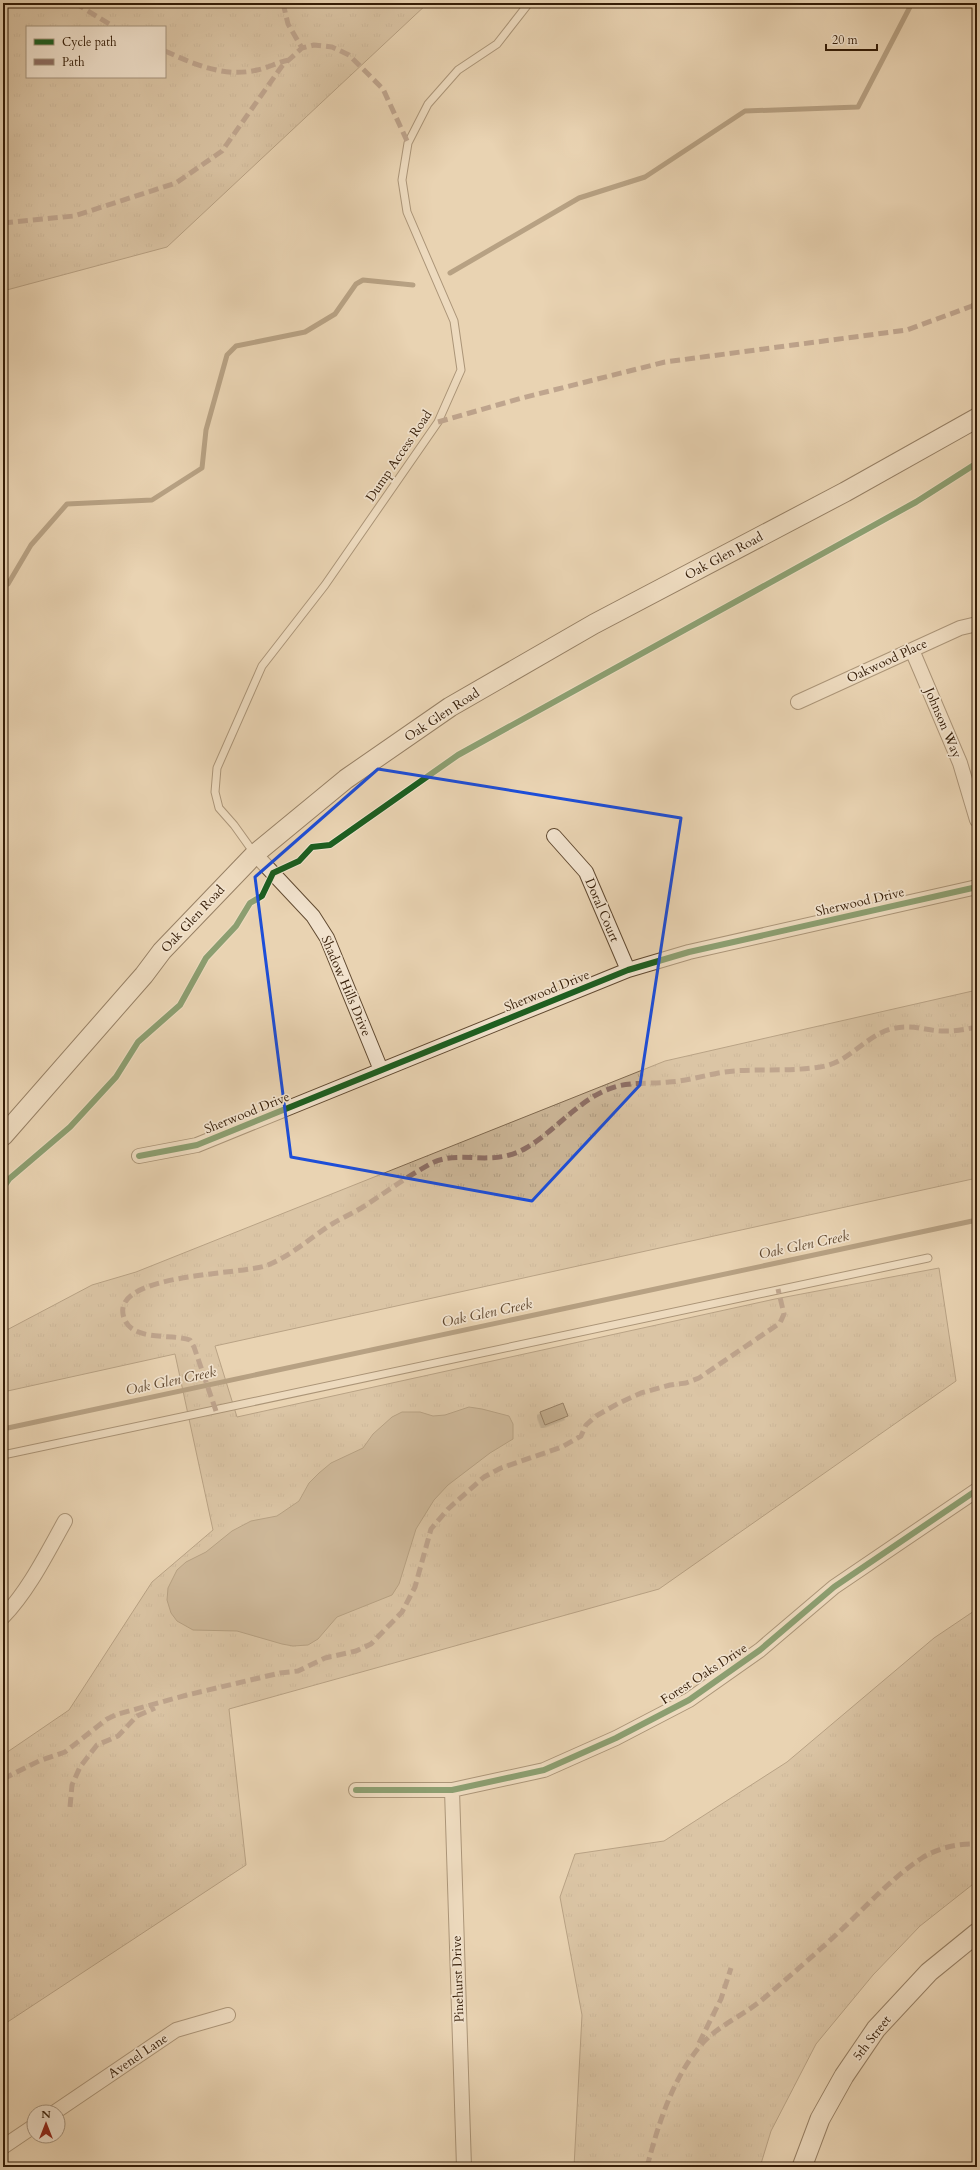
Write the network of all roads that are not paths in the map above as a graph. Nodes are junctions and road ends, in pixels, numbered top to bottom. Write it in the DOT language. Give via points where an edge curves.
graph roads {
  1 [pos="529,3"];
  2 [pos="977,418"];
  3 [pos="977,624"];
  4 [pos="912,650"];
  5 [pos="798,702"];
  6 [pos="977,820"];
  7 [pos="554,836"];
  8 [pos="255,854"];
  9 [pos="977,888"];
  10 [pos="628,970"];
  11 [pos="381,1070"];
  12 [pos="3,1136"];
  13 [pos="139,1156"];
  14 [pos="928,1258"];
  15 [pos="3,1455"];
  16 [pos="977,1490"];
  17 [pos="66,1521"];
  18 [pos="3,1617"];
  19 [pos="356,1790"];
  20 [pos="452,1790"];
  21 [pos="977,1933"];
  22 [pos="228,2015"];
  23 [pos="66,2105"];
  24 [pos="26,2131"];
  25 [pos="3,2147"];
  26 [pos="464,2167"];
  27 [pos="802,2167"];
  1 -- 8 [label="lane, Dump Access Road" via="497,44 458,70 428,104 408,143 402,180 407,212 454,321 460,370 438,422 325,585 262,666 217,768 215,792 219,808"];
  2 -- 8 [label="main road, Oak Glen Road" via="845,492 594,624 450,707 346,779"];
  3 -- 4 [label="street, Oakwood Place" via="960,628"];
  4 -- 5 [label="street, Oakwood Place"];
  4 -- 6 [label="street, Johnson Way" via="960,763"];
  7 -- 10 [label="street, Doral Court" via="586,872"];
  8 -- 11 [label="street, Shadow Hills Drive" via="313,916 327,938"];
  8 -- 12 [label="main road, Oak Glen Road" via="162,951"];
  9 -- 10 [label="street, Sherwood Drive" via="689,952"];
  10 -- 11 [label="street, Sherwood Drive"];
  11 -- 13 [label="street, Sherwood Drive" via="198,1146"];
  14 -- 15 [label="lane"];
  16 -- 20 [label="street, Forest Oaks Drive" via="834,1587 760,1650 689,1700 616,1738 544,1770"];
  17 -- 18 [label="street" via="38,1568"];
  19 -- 20 [label="street, Forest Oaks Drive"];
  20 -- 26 [label="street, Pinehurst Drive"];
  21 -- 27 [label="main road, 5th Street" via="929,1972 876,2029 840,2082 820,2119"];
  22 -- 23 [label="street, Avenel Lane" via="176,2030"];
  24 -- 25 [label="street"];
}
